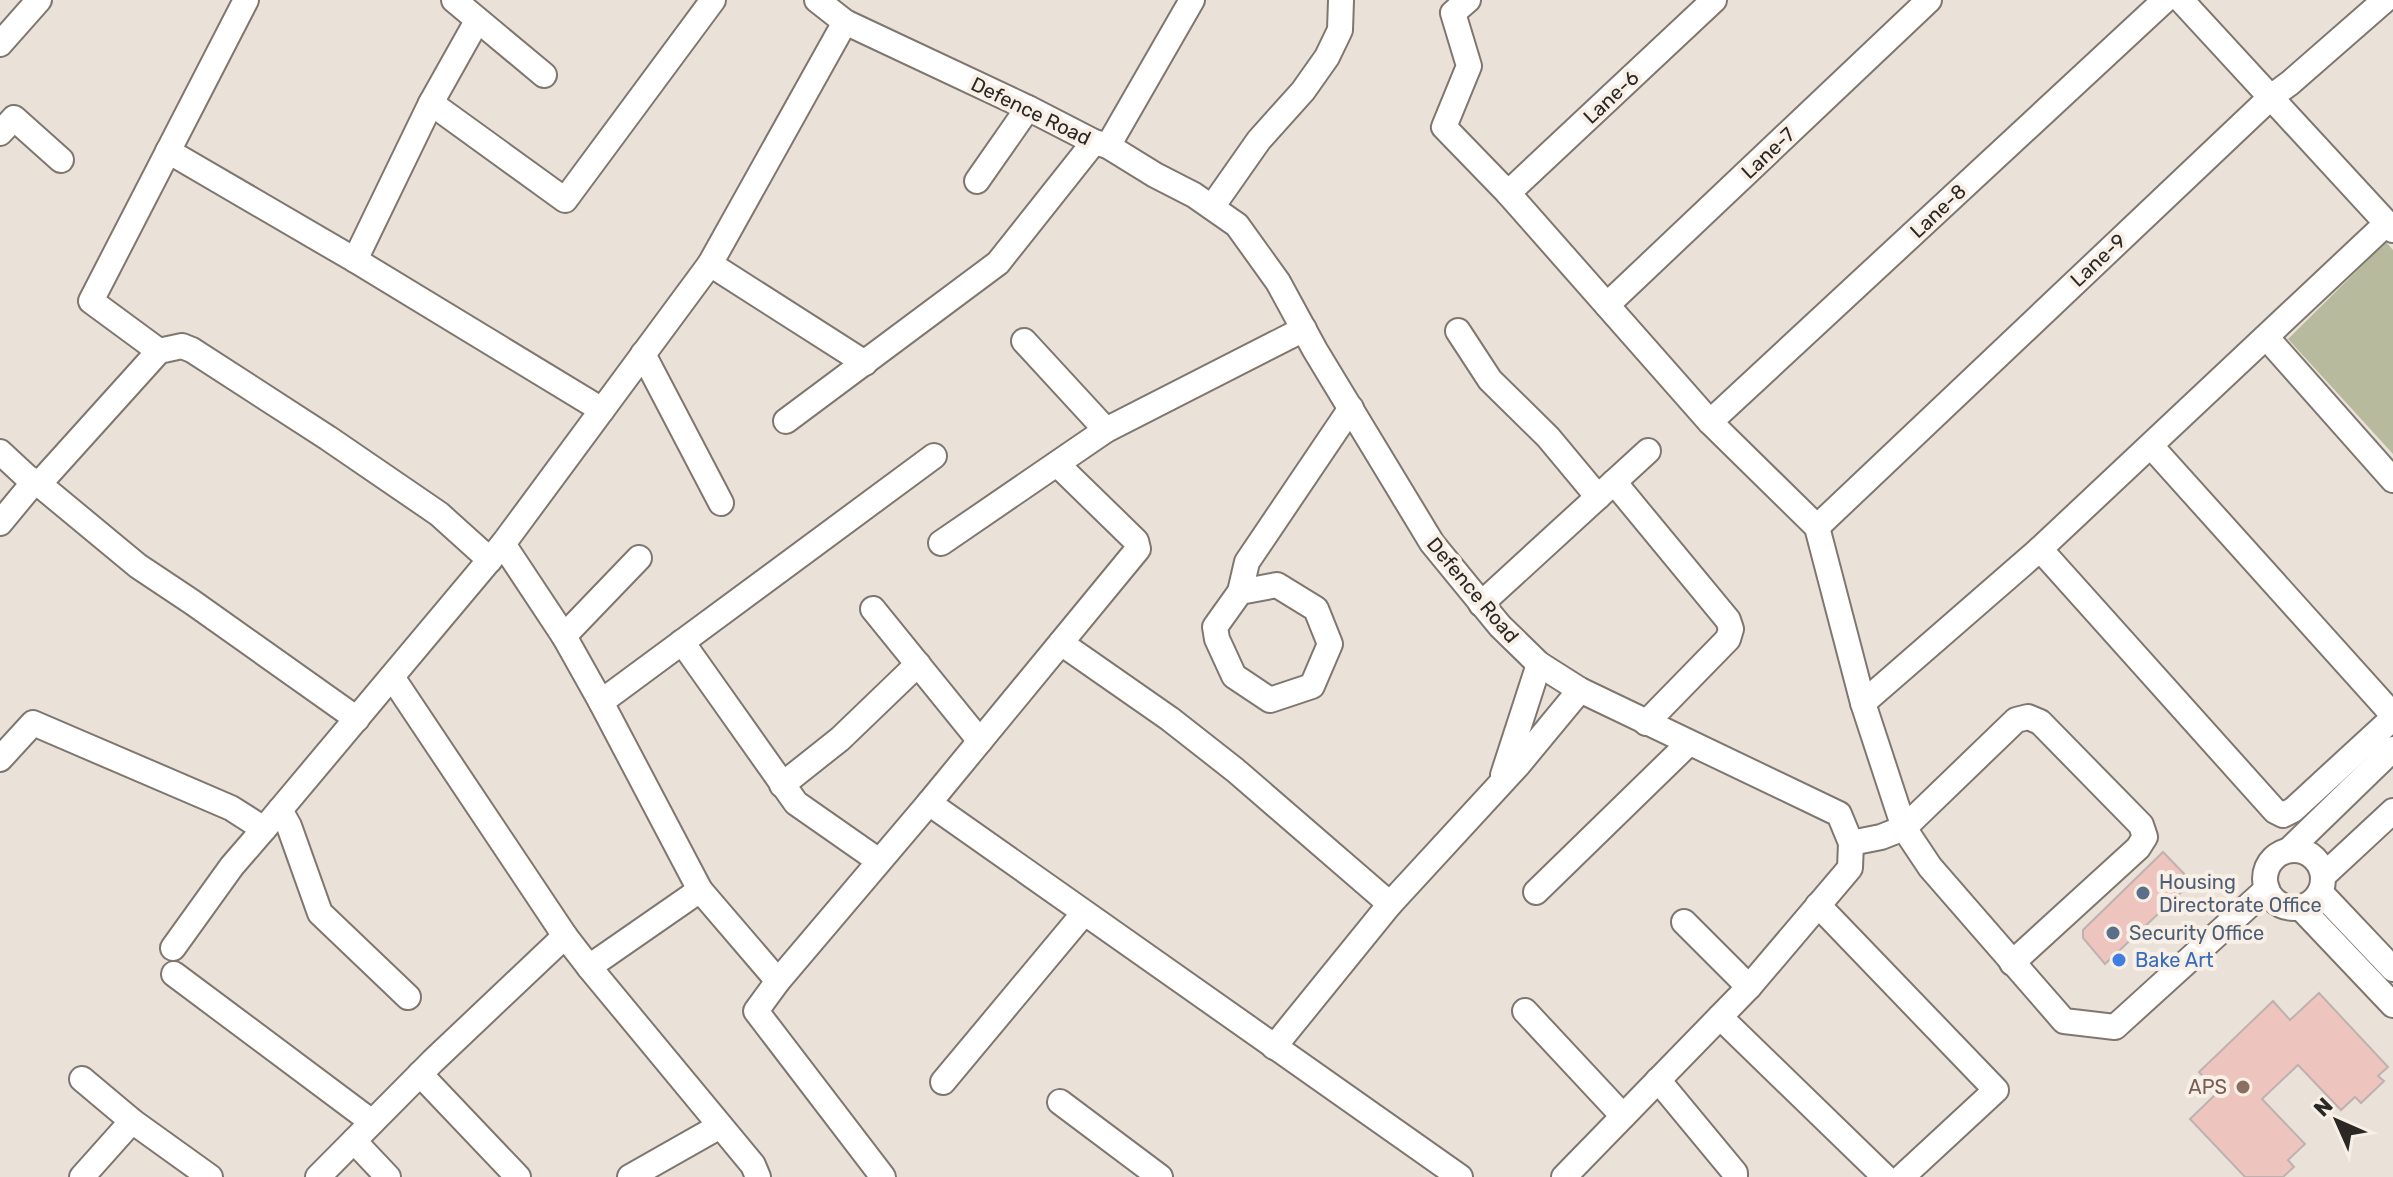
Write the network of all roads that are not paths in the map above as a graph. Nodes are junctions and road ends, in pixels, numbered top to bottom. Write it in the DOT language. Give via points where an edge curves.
graph roads {
  1 [pos="39,0"];
  2 [pos="246,0"];
  3 [pos="454,0"];
  4 [pos="713,0"];
  5 [pos="1192,0"];
  6 [pos="1341,0"];
  7 [pos="1714,0"];
  8 [pos="1929,0"];
  9 [pos="2165,0"];
  10 [pos="2181,0"];
  11 [pos="2385,0"];
  12 [pos="1461,6"];
  13 [pos="833,8"];
  14 [pos="477,21"];
  15 [pos="0,44"];
  16 [pos="544,75"];
  17 [pos="2271,97"];
  18 [pos="431,103"];
  19 [pos="1028,108"];
  20 [pos="5,119"];
  21 [pos="1101,144"];
  22 [pos="168,151"];
  23 [pos="61,160"];
  24 [pos="977,181"];
  25 [pos="1508,193"];
  26 [pos="1212,207"];
  27 [pos="2390,226"];
  28 [pos="355,260"];
  29 [pos="710,264"];
  30 [pos="1607,305"];
  31 [pos="1304,329"];
  32 [pos="1458,331"];
  33 [pos="2267,338"];
  34 [pos="1024,341"];
  35 [pos="159,351"];
  36 [pos="643,354"];
  37 [pos="865,363"];
  38 [pos="1351,408"];
  39 [pos="602,410"];
  40 [pos="786,421"];
  41 [pos="1710,422"];
  42 [pos="1106,430"];
  43 [pos="2151,446"];
  44 [pos="1648,451"];
  45 [pos="0,452"];
  46 [pos="934,456"];
  47 [pos="1057,464"];
  48 [pos="2393,480"];
  49 [pos="37,483"];
  50 [pos="1606,490"];
  51 [pos="721,503"];
  52 [pos="0,523"];
  53 [pos="1817,527"];
  54 [pos="941,543"];
  55 [pos="2040,549"];
  56 [pos="496,552"];
  57 [pos="639,558"];
  58 [pos="1240,592"];
  59 [pos="1481,604"];
  60 [pos="873,609"];
  61 [pos="564,636"];
  62 [pos="682,642"];
  63 [pos="1061,643"];
  64 [pos="918,664"];
  65 [pos="1539,664"];
  66 [pos="392,677"];
  67 [pos="1580,690"];
  68 [pos="601,702"];
  69 [pos="1863,703"];
  70 [pos="2393,717"];
  71 [pos="357,719"];
  72 [pos="1646,723"];
  73 [pos="980,741"];
  74 [pos="1689,743"];
  75 [pos="2393,749"];
  76 [pos="0,759"];
  77 [pos="782,785"];
  78 [pos="1500,785"];
  79 [pos="929,803"];
  80 [pos="2393,811"];
  81 [pos="272,819"];
  82 [pos="1904,828"];
  83 [pos="1851,843"];
  84 [pos="2289,850"];
  85 [pos="879,861"];
  86 [pos="2267,889"];
  87 [pos="700,890"];
  88 [pos="1536,892"];
  89 [pos="2314,892"];
  90 [pos="1390,904"];
  91 [pos="1818,905"];
  92 [pos="1084,913"];
  93 [pos="1684,922"];
  94 [pos="565,936"];
  95 [pos="173,948"];
  96 [pos="2012,963"];
  97 [pos="589,967"];
  98 [pos="2393,969"];
  99 [pos="174,974"];
  100 [pos="778,981"];
  101 [pos="1749,987"];
  102 [pos="408,997"];
  103 [pos="2393,1005"];
  104 [pos="1525,1011"];
  105 [pos="1720,1017"];
  106 [pos="1274,1047"];
  107 [pos="420,1074"];
  108 [pos="82,1079"];
  109 [pos="1658,1080"];
  110 [pos="943,1082"];
  111 [pos="1060,1102"];
  112 [pos="1623,1116"];
  113 [pos="132,1121"];
  114 [pos="372,1122"];
  115 [pos="720,1126"];
  116 [pos="354,1141"];
  117 [pos="82,1177"];
  118 [pos="210,1177"];
  119 [pos="318,1177"];
  120 [pos="388,1177"];
  121 [pos="518,1177"];
  122 [pos="630,1177"];
  123 [pos="758,1177"];
  124 [pos="883,1177"];
  125 [pos="1160,1177"];
  126 [pos="1460,1177"];
  127 [pos="1564,1177"];
  128 [pos="1735,1177"];
  129 [pos="1885,1177"];
  130 [pos="1902,1177"];
  1 -- 15 [label="street"];
  2 -- 22 [label="street"];
  3 -- 14 [label="street"];
  4 -- 18 [label="street" via="565,200"];
  5 -- 21 [label="street"];
  6 -- 26 [label="street" via="1340,30 1327,57"];
  7 -- 25 [label="street, Lane-6"];
  8 -- 30 [label="street, Lane-7"];
  9 -- 41 [label="street, Lane-8"];
  10 -- 17 [label="street"];
  11 -- 17 [label="street, Lane-9"];
  12 -- 25 [label="street" via="1469,66 1444,127"];
  13 -- 19 [label="street, Defence Road"];
  13 -- 29 [label="street"];
  14 -- 16 [label="street"];
  14 -- 18 [label="street"];
  17 -- 27 [label="street"];
  17 -- 53 [label="street, Lane-9"];
  18 -- 28 [label="street"];
  19 -- 21 [label="street, Defence Road"];
  19 -- 24 [label="street"];
  20 -- 23 [label="street"];
  21 -- 26 [label="street, Defence Road"];
  21 -- 37 [label="street" via="998,263"];
  22 -- 28 [label="street"];
  22 -- 35 [label="street" via="91,301"];
  25 -- 30 [label="street"];
  26 -- 31 [label="street, Defence Road" via="1237,225"];
  27 -- 33 [label="street"];
  28 -- 39 [label="street"];
  29 -- 36 [label="street"];
  29 -- 37 [label="street"];
  30 -- 41 [label="street"];
  31 -- 38 [label="street, Defence Road"];
  31 -- 42 [label="street"];
  32 -- 50 [label="street" via="1490,380"];
  33 -- 43 [label="street"];
  33 -- 48 [label="street"];
  34 -- 42 [label="street"];
  35 -- 49 [label="street"];
  35 -- 56 [label="street" via="182,346 204,358"];
  36 -- 39 [label="street"];
  36 -- 51 [label="street"];
  37 -- 40 [label="street"];
  38 -- 58 [label="street" via="1247,562"];
  38 -- 59 [label="street, Defence Road" via="1432,543"];
  39 -- 56 [label="street"];
  41 -- 53 [label="street"];
  42 -- 47 [label="street"];
  43 -- 55 [label="street"];
  43 -- 70 [label="street"];
  44 -- 50 [label="street"];
  45 -- 49 [label="street"];
  46 -- 62 [label="street"];
  47 -- 54 [label="street"];
  47 -- 63 [label="street" via="1136,541 1138,549"];
  49 -- 52 [label="street"];
  49 -- 71 [label="street" via="138,566"];
  50 -- 59 [label="street"];
  50 -- 72 [label="street" via="1731,629 1728,639"];
  53 -- 69 [label="street"];
  55 -- 69 [label="street"];
  55 -- 70 [label="street" via="2283,815"];
  56 -- 61 [label="street"];
  56 -- 66 [label="street"];
  57 -- 61 [label="street"];
  58 -- 58 [label="street" via="1277,585 1316,609 1330,644 1312,686 1270,700 1234,676 1215,627"];
  59 -- 65 [label="street, Defence Road"];
  60 -- 64 [label="street"];
  61 -- 68 [label="street"];
  62 -- 68 [label="street"];
  62 -- 77 [label="street"];
  63 -- 73 [label="street"];
  63 -- 90 [label="street" via="1213,753"];
  64 -- 73 [label="street"];
  64 -- 77 [label="street" via="840,739"];
  65 -- 67 [label="street, Defence Road"];
  65 -- 78 [label="street"];
  66 -- 71 [label="street"];
  66 -- 94 [label="street"];
  67 -- 72 [label="street, Defence Road"];
  67 -- 78 [label="street"];
  68 -- 87 [label="street"];
  69 -- 82 [label="street"];
  71 -- 81 [label="street"];
  72 -- 74 [label="street, Defence Road"];
  73 -- 79 [label="street"];
  74 -- 83 [label="street, Defence Road" via="1839,814"];
  74 -- 88 [label="street"];
  75 -- 84 [label="street"];
  76 -- 81 [label="street" via="33,723 231,808"];
  77 -- 85 [label="street" via="796,803"];
  78 -- 90 [label="street"];
  79 -- 85 [label="street"];
  79 -- 92 [label="street"];
  80 -- 89 [label="street"];
  81 -- 95 [label="street"];
  81 -- 102 [label="street" via="289,826 320,913"];
  82 -- 83 [label="street"];
  82 -- 96 [label="street" via="1930,867"];
  82 -- 96 [label="street" via="2016,720 2028,717 2040,722 2141,825 2145,837 2138,848"];
  83 -- 91 [label="street" via="1850,868"];
  84 -- 86 [label="street" via="2269,865"];
  84 -- 89 [label="street" via="2317,861"];
  85 -- 100 [label="street"];
  86 -- 89 [label="street" via="2277,902 2292,907"];
  86 -- 96 [label="street" via="2115,1027 2064,1021"];
  87 -- 97 [label="street"];
  87 -- 100 [label="street"];
  89 -- 98 [label="street"];
  89 -- 103 [label="street"];
  90 -- 106 [label="street"];
  91 -- 101 [label="street"];
  91 -- 130 [label="street" via="1996,1090"];
  92 -- 106 [label="street"];
  92 -- 110 [label="street"];
  93 -- 101 [label="street"];
  94 -- 97 [label="street"];
  94 -- 107 [label="street"];
  97 -- 115 [label="street"];
  99 -- 114 [label="street"];
  100 -- 124 [label="street" via="756,1011"];
  101 -- 105 [label="street"];
  104 -- 112 [label="street"];
  105 -- 109 [label="street"];
  105 -- 129 [label="street"];
  106 -- 126 [label="street"];
  107 -- 114 [label="street"];
  107 -- 121 [label="street"];
  108 -- 113 [label="street"];
  109 -- 112 [label="street"];
  109 -- 128 [label="street"];
  111 -- 125 [label="street"];
  112 -- 127 [label="street"];
  113 -- 117 [label="street"];
  113 -- 118 [label="street"];
  114 -- 116 [label="street"];
  115 -- 122 [label="street"];
  115 -- 123 [label="street"];
  116 -- 119 [label="street"];
  116 -- 120 [label="street"];
}
